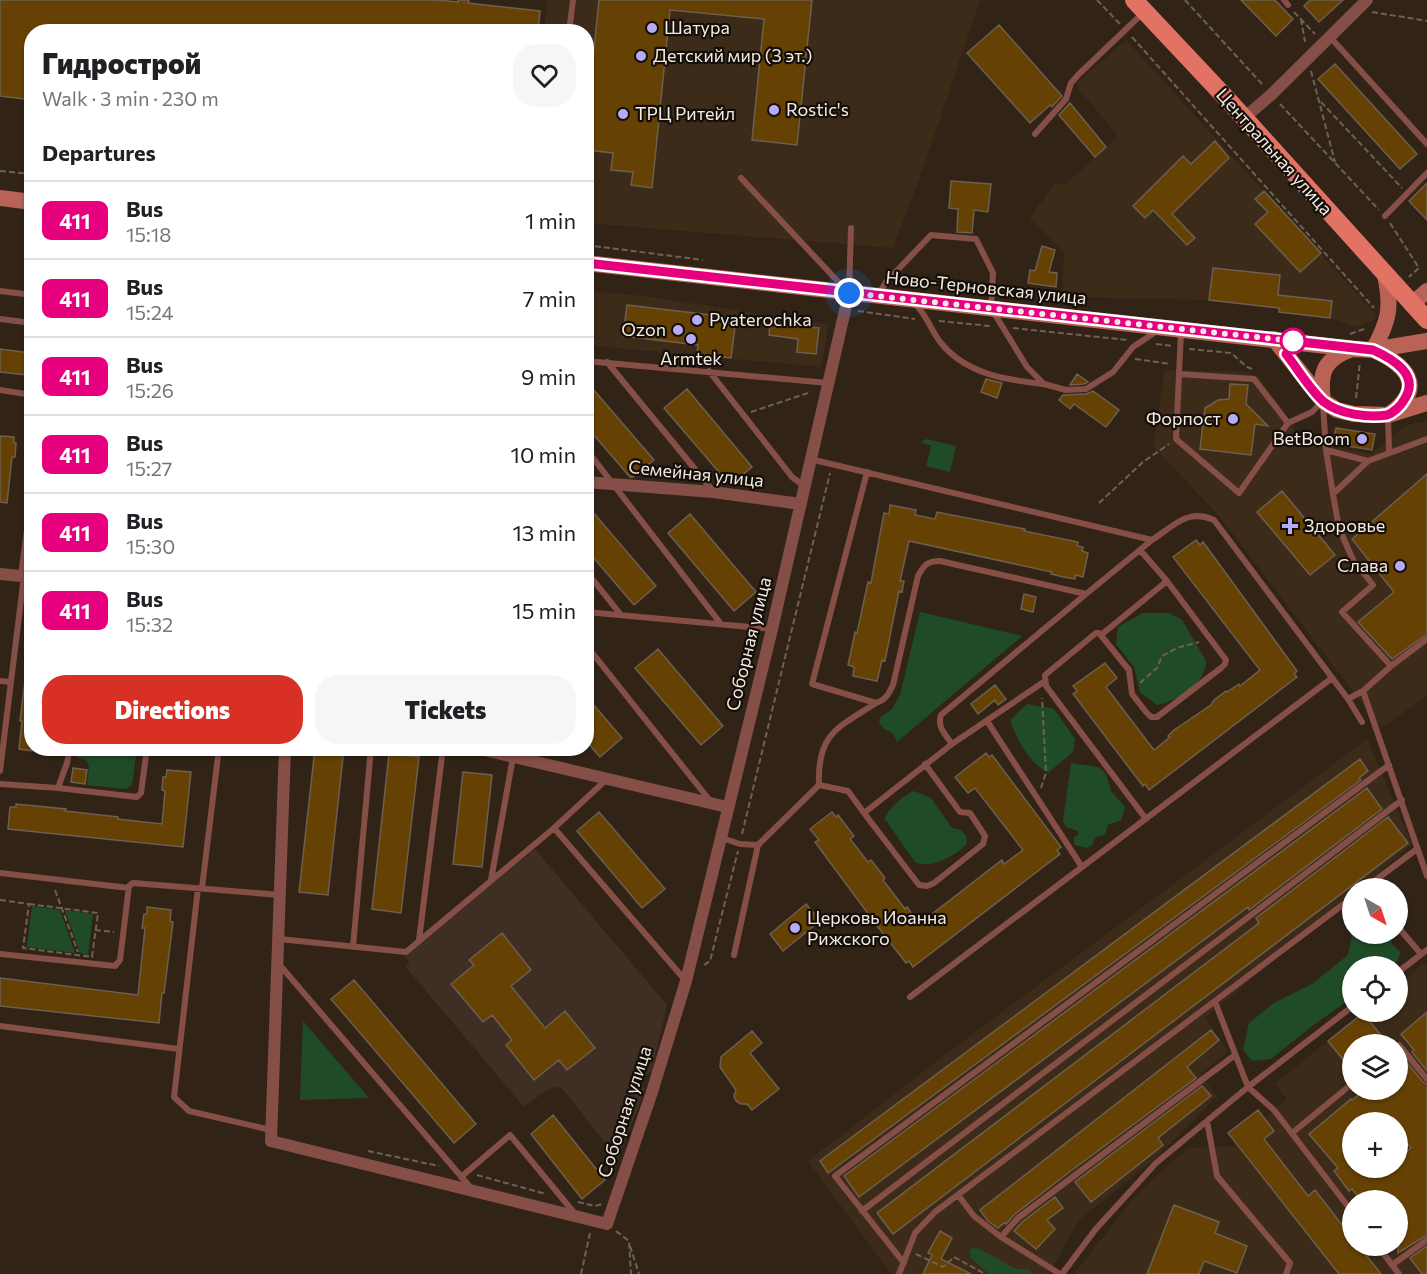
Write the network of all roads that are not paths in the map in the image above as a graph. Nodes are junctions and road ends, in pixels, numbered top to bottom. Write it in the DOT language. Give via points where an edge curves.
graph roads {
  1 [pos="573,0"];
  2 [pos="1367,0"];
  3 [pos="1139,6"];
  4 [pos="570,24"];
  5 [pos="1326,39"];
  6 [pos="1244,118"];
  7 [pos="1035,134"];
  8 [pos="1427,144"];
  9 [pos="1427,173"];
  10 [pos="741,178"];
  11 [pos="0,198"];
  12 [pos="24,201"];
  13 [pos="1385,216"];
  14 [pos="851,228"];
  15 [pos="594,264"];
  16 [pos="1391,282"];
  17 [pos="0,291"];
  18 [pos="1427,291"];
  19 [pos="24,294"];
  20 [pos="878,296"];
  21 [pos="910,299"];
  22 [pos="847,301"];
  23 [pos="1412,304"];
  24 [pos="991,308"];
  25 [pos="0,319"];
  26 [pos="1427,320"];
  27 [pos="24,322"];
  28 [pos="1162,327"];
  29 [pos="1181,329"];
  30 [pos="1274,339"];
  31 [pos="1427,341"];
  32 [pos="1359,346"];
  33 [pos="594,361"];
  34 [pos="607,362"];
  35 [pos="709,371"];
  36 [pos="1179,374"];
  37 [pos="828,383"];
  38 [pos="1044,384"];
  39 [pos="0,390"];
  40 [pos="24,394"];
  41 [pos="1323,401"];
  42 [pos="1427,403"];
  43 [pos="1388,415"];
  44 [pos="1288,423"];
  45 [pos="1427,439"];
  46 [pos="1326,450"];
  47 [pos="1389,451"];
  48 [pos="594,459"];
  49 [pos="810,459"];
  50 [pos="1368,461"];
  51 [pos="867,472"];
  52 [pos="594,483"];
  53 [pos="615,484"];
  54 [pos="805,486"];
  55 [pos="713,492"];
  56 [pos="1333,494"];
  57 [pos="801,504"];
  58 [pos="1152,540"];
  59 [pos="1140,550"];
  60 [pos="0,574"];
  61 [pos="24,577"];
  62 [pos="594,581"];
  63 [pos="1167,581"];
  64 [pos="1086,594"];
  65 [pos="24,602"];
  66 [pos="594,613"];
  67 [pos="621,615"];
  68 [pos="721,624"];
  69 [pos="772,629"];
  70 [pos="1101,635"];
  71 [pos="1427,639"];
  72 [pos="594,655"];
  73 [pos="1391,666"];
  74 [pos="1332,678"];
  75 [pos="0,681"];
  76 [pos="1045,681"];
  77 [pos="11,682"];
  78 [pos="1364,691"];
  79 [pos="1348,699"];
  80 [pos="876,703"];
  81 [pos="3,715"];
  82 [pos="987,721"];
  83 [pos="1362,722"];
  84 [pos="952,744"];
  85 [pos="69,756"];
  86 [pos="146,756"];
  87 [pos="218,756"];
  88 [pos="285,756"];
  89 [pos="370,756"];
  90 [pos="441,756"];
  91 [pos="509,756"];
  92 [pos="513,757"];
  93 [pos="925,764"];
  94 [pos="1389,765"];
  95 [pos="0,771"];
  96 [pos="607,778"];
  97 [pos="0,784"];
  98 [pos="819,784"];
  99 [pos="58,788"];
  100 [pos="1402,800"];
  101 [pos="711,802"];
  102 [pos="728,807"];
  103 [pos="864,813"];
  104 [pos="1146,819"];
  105 [pos="554,828"];
  106 [pos="722,838"];
  107 [pos="758,844"];
  108 [pos="1417,849"];
  109 [pos="1082,867"];
  110 [pos="0,873"];
  111 [pos="1427,876"];
  112 [pos="1378,878"];
  113 [pos="491,880"];
  114 [pos="129,888"];
  115 [pos="200,888"];
  116 [pos="281,895"];
  117 [pos="1342,905"];
  118 [pos="1408,937"];
  119 [pos="279,939"];
  120 [pos="419,940"];
  121 [pos="353,946"];
  122 [pos="1424,952"];
  123 [pos="0,954"];
  124 [pos="734,955"];
  125 [pos="278,963"];
  126 [pos="1408,964"];
  127 [pos="686,978"];
  128 [pos="910,997"];
  129 [pos="1215,1002"];
  130 [pos="1342,1014"];
  131 [pos="0,1026"];
  132 [pos="179,1049"];
  133 [pos="1234,1055"];
  134 [pos="1408,1056"];
  135 [pos="1427,1079"];
  136 [pos="1248,1087"];
  137 [pos="1342,1092"];
  138 [pos="1207,1121"];
  139 [pos="272,1131"];
  140 [pos="1292,1133"];
  141 [pos="463,1174"];
  142 [pos="473,1191"];
  143 [pos="958,1195"];
  144 [pos="1342,1199"];
  145 [pos="862,1210"];
  146 [pos="578,1217"];
  147 [pos="1001,1237"];
  148 [pos="1427,1240"];
  149 [pos="1385,1256"];
  150 [pos="904,1263"];
  151 [pos="1392,1265"];
  152 [pos="901,1274"];
  153 [pos="1061,1274"];
  154 [pos="1286,1274"];
  155 [pos="1399,1274"];
  1 -- 4 [label="lane"];
  2 -- 5 [label="street"];
  3 -- 6 [label="main road, Центральная улица"];
  3 -- 7 [label="lane" via="1125,30 1071,83 1066,99"];
  5 -- 6 [label="street"];
  5 -- 8 [label="lane"];
  6 -- 16 [label="main road, Центральная улица"];
  9 -- 13 [label="lane"];
  10 -- 22 [label="lane"];
  11 -- 12 [label="main road"];
  14 -- 22 [label="lane"];
  15 -- 22 [label="main road, Ново-Терновская улица"];
  16 -- 23 [label="main road, Центральная улица"];
  16 -- 32 [label="main road" via="1390,312 1384,331"];
  17 -- 19 [label="lane"];
  18 -- 23 [label="main road"];
  20 -- 21 [label="main road, Ново-Терновская улица"];
  20 -- 22 [label="main road, Ново-Терновская улица"];
  20 -- 24 [label="lane" via="886,282 931,235 976,239 993,273"];
  21 -- 24 [label="main road, Ново-Терновская улица"];
  21 -- 38 [label="lane" via="956,359 1013,381"];
  22 -- 37 [label="street, Соборная улица"];
  23 -- 26 [label="main road, Центральная улица"];
  24 -- 28 [label="main road, Ново-Терновская улица"];
  24 -- 38 [label="lane" via="1027,367"];
  25 -- 27 [label="lane"];
  28 -- 29 [label="main road, Ново-Терновская улица"];
  28 -- 38 [label="lane" via="1133,347 1113,372 1086,389 1066,390"];
  29 -- 30 [label="main road, Ново-Терновская улица"];
  29 -- 36 [label="lane"];
  30 -- 32 [label="main road, Ново-Терновская улица"];
  30 -- 41 [label="main road"];
  31 -- 32 [label="main road"];
  32 -- 41 [label="main road" via="1338,354 1324,369"];
  32 -- 43 [label="main road" via="1392,358 1407,375 1407,396"];
  33 -- 34 [label="lane"];
  34 -- 35 [label="lane"];
  34 -- 55 [label="lane"];
  35 -- 37 [label="lane"];
  35 -- 54 [label="lane" via="792,477"];
  36 -- 44 [label="lane" via="1254,379"];
  36 -- 44 [label="lane" via="1176,439 1239,493"];
  37 -- 49 [label="street, Соборная улица"];
  39 -- 40 [label="lane"];
  41 -- 43 [label="main road" via="1354,414"];
  41 -- 44 [label="lane" via="1312,412"];
  41 -- 46 [label="lane"];
  42 -- 43 [label="main road"];
  43 -- 47 [label="lane"];
  45 -- 47 [label="lane"];
  46 -- 50 [label="lane"];
  46 -- 56 [label="lane"];
  47 -- 50 [label="lane"];
  48 -- 53 [label="lane"];
  49 -- 51 [label="lane"];
  49 -- 54 [label="street, Соборная улица"];
  50 -- 56 [label="lane"];
  51 -- 58 [label="lane"];
  51 -- 80 [label="lane" via="812,684"];
  52 -- 53 [label="street, Семейная улица"];
  53 -- 55 [label="street, Семейная улица"];
  53 -- 68 [label="lane"];
  54 -- 57 [label="street, Соборная улица"];
  55 -- 57 [label="street, Семейная улица"];
  56 -- 73 [label="lane" via="1339,528 1353,560 1374,585 1342,612"];
  57 -- 69 [label="street, Соборная улица"];
  58 -- 59 [label="lane"];
  58 -- 74 [label="lane" via="1191,515 1214,520"];
  59 -- 63 [label="lane"];
  59 -- 64 [label="lane"];
  60 -- 61 [label="street"];
  62 -- 67 [label="lane"];
  63 -- 70 [label="lane"];
  63 -- 70 [label="lane" via="1224,656 1225,664 1157,717 1151,717 1132,694 1129,670"];
  64 -- 80 [label="lane" via="930,561 918,576 893,685 888,695"];
  64 -- 84 [label="lane" via="941,715 940,728"];
  65 -- 77 [label="lane"];
  66 -- 67 [label="lane"];
  67 -- 68 [label="lane"];
  68 -- 69 [label="lane"];
  69 -- 102 [label="street, Соборная улица"];
  70 -- 76 [label="lane" via="1096,633 1048,671"];
  71 -- 73 [label="lane"];
  72 -- 101 [label="lane"];
  73 -- 78 [label="lane"];
  74 -- 79 [label="lane"];
  74 -- 104 [label="lane"];
  75 -- 77 [label="lane"];
  76 -- 82 [label="lane"];
  76 -- 104 [label="lane"];
  77 -- 81 [label="lane"];
  78 -- 79 [label="lane"];
  78 -- 94 [label="lane"];
  79 -- 83 [label="lane"];
  80 -- 98 [label="lane" via="841,725 825,741 818,769"];
  81 -- 95 [label="lane"];
  82 -- 84 [label="lane"];
  82 -- 109 [label="lane"];
  84 -- 93 [label="lane"];
  85 -- 99 [label="lane"];
  86 -- 99 [label="lane" via="141,793 137,797"];
  87 -- 115 [label="lane"];
  88 -- 116 [label="street"];
  89 -- 121 [label="lane"];
  90 -- 120 [label="lane"];
  91 -- 92 [label="street"];
  92 -- 96 [label="street"];
  92 -- 113 [label="lane"];
  93 -- 103 [label="lane"];
  93 -- 103 [label="lane" via="960,812 970,813 985,836 983,844 934,883 920,885"];
  94 -- 100 [label="lane"];
  94 -- 145 [label="lane" via="835,1176"];
  96 -- 101 [label="street"];
  96 -- 105 [label="lane"];
  97 -- 99 [label="lane"];
  98 -- 103 [label="lane" via="848,791"];
  98 -- 107 [label="lane"];
  100 -- 108 [label="lane"];
  100 -- 145 [label="lane"];
  101 -- 102 [label="street"];
  102 -- 106 [label="street, Соборная улица"];
  104 -- 109 [label="lane"];
  105 -- 113 [label="lane"];
  105 -- 127 [label="lane"];
  106 -- 107 [label="lane"];
  106 -- 127 [label="street, Соборная улица"];
  107 -- 124 [label="lane"];
  108 -- 111 [label="lane"];
  108 -- 112 [label="lane"];
  109 -- 128 [label="lane"];
  110 -- 114 [label="lane"];
  113 -- 120 [label="lane"];
  114 -- 115 [label="lane" via="133,883"];
  114 -- 123 [label="lane" via="118,964"];
  115 -- 116 [label="lane"];
  115 -- 132 [label="lane"];
  116 -- 119 [label="street"];
  117 -- 129 [label="lane"];
  118 -- 122 [label="lane"];
  119 -- 121 [label="lane"];
  119 -- 125 [label="street"];
  120 -- 121 [label="lane" via="406,952"];
  122 -- 126 [label="lane"];
  125 -- 139 [label="street"];
  125 -- 141 [label="lane"];
  127 -- 146 [label="street, Соборная улица" via="607,1224"];
  129 -- 133 [label="lane"];
  129 -- 143 [label="lane"];
  130 -- 136 [label="lane"];
  131 -- 132 [label="lane"];
  132 -- 139 [label="lane" via="174,1097 179,1104 189,1111"];
  133 -- 136 [label="lane"];
  133 -- 147 [label="lane" via="1018,1218"];
  134 -- 135 [label="lane"];
  136 -- 138 [label="lane"];
  136 -- 140 [label="lane"];
  137 -- 140 [label="lane"];
  138 -- 153 [label="lane" via="1156,1163"];
  138 -- 154 [label="lane" via="1216,1176 1290,1263"];
  139 -- 142 [label="street" via="271,1141"];
  140 -- 144 [label="lane"];
  141 -- 142 [label="lane"];
  141 -- 146 [label="lane" via="510,1136"];
  142 -- 146 [label="street"];
  143 -- 147 [label="lane" via="974,1216"];
  143 -- 150 [label="lane" via="915,1233"];
  145 -- 150 [label="lane"];
  147 -- 153 [label="lane"];
  148 -- 151 [label="lane"];
  149 -- 151 [label="lane"];
  150 -- 152 [label="lane"];
  151 -- 155 [label="lane"];
}
